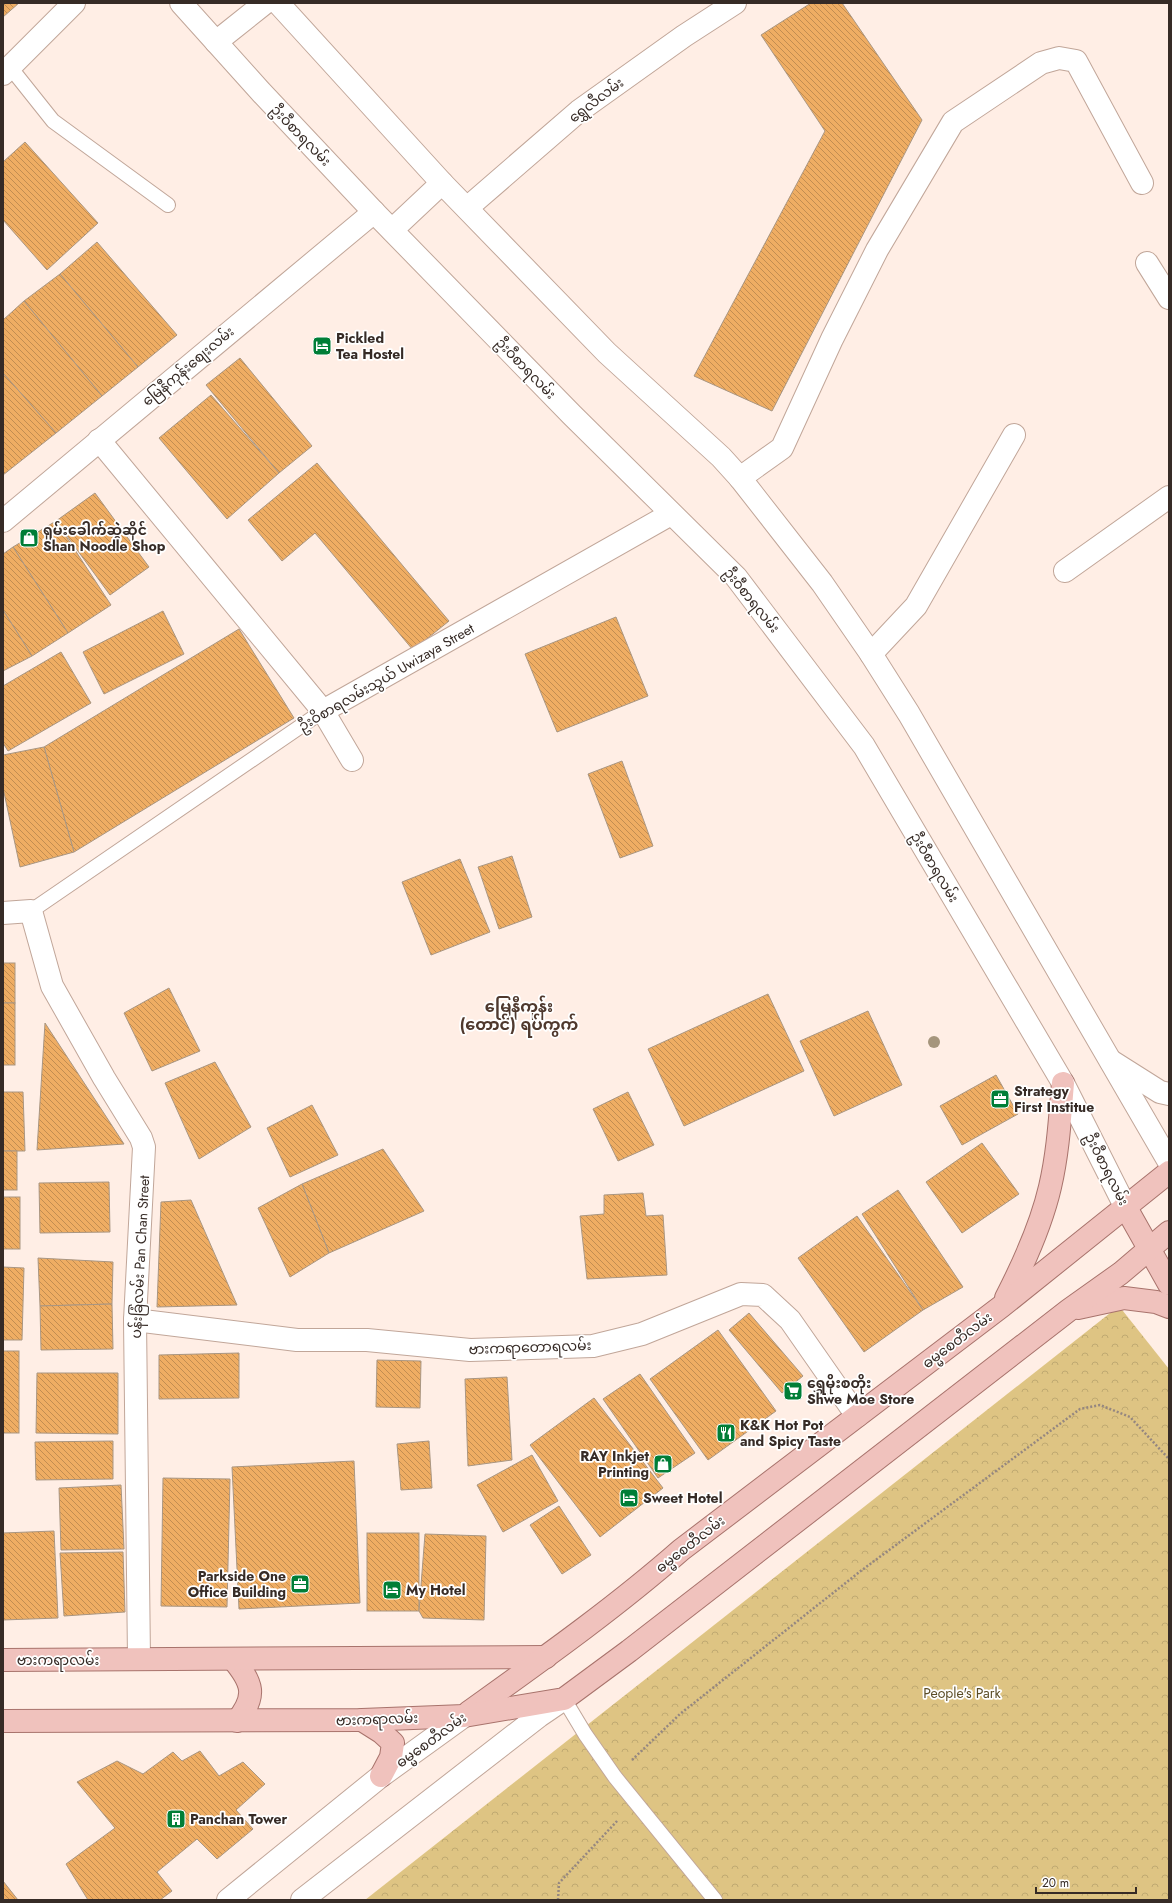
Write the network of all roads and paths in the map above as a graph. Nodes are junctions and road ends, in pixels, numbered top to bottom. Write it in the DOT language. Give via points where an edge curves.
graph roads {
  1 [pos="74,3"];
  2 [pos="181,3"];
  3 [pos="265,3"];
  4 [pos="278,3"];
  5 [pos="735,3"];
  6 [pos="216,42"];
  7 [pos="6,71"];
  8 [pos="442,183"];
  9 [pos="1142,183"];
  10 [pos="168,205"];
  11 [pos="467,208"];
  12 [pos="374,212"];
  13 [pos="392,230"];
  14 [pos="1147,263"];
  15 [pos="1169,298"];
  16 [pos="1014,435"];
  17 [pos="99,440"];
  18 [pos="740,478"];
  19 [pos="1169,497"];
  20 [pos="671,514"];
  21 [pos="3,521"];
  22 [pos="1065,570"];
  23 [pos="871,654"];
  24 [pos="323,710"];
  25 [pos="352,760"];
  26 [pos="31,911"];
  27 [pos="3,913"];
  28 [pos="1108,1059"];
  29 [pos="1063,1083"];
  30 [pos="1169,1094"];
  31 [pos="1169,1162"];
  32 [pos="1169,1172"];
  33 [pos="1125,1206"];
  34 [pos="1169,1232"];
  35 [pos="1150,1248"];
  36 [pos="1169,1284"];
  37 [pos="1002,1306"];
  38 [pos="1169,1307"];
  39 [pos="1069,1310"];
  40 [pos="135,1320"];
  41 [pos="857,1416"];
  42 [pos="1169,1459"];
  43 [pos="546,1657"];
  44 [pos="139,1659"];
  45 [pos="233,1659"];
  46 [pos="3,1660"];
  47 [pos="564,1699"];
  48 [pos="464,1716"];
  49 [pos="362,1720"];
  50 [pos="3,1721"];
  51 [pos="236,1721"];
  52 [pos="382,1776"];
  53 [pos="615,1777"];
  54 [pos="635,1802"];
  55 [pos="228,1900"];
  56 [pos="302,1900"];
  57 [pos="558,1900"];
  58 [pos="715,1900"];
  1 -- 7 [label="street"];
  2 -- 6 [label="street, ဦးဝီစာရလမ်း"];
  3 -- 6 [label="street"];
  4 -- 8 [label="street"];
  5 -- 11 [label="street, ရွှေလီလမ်း" via="579,111"];
  6 -- 12 [label="street, ဦးဝီစာရလမ်း"];
  7 -- 10 [label="lane" via="53,121"];
  8 -- 11 [label="street"];
  8 -- 13 [label="street"];
  9 -- 18 [label="street" via="1076,61 1059,58 1041,63 953,122 877,250 832,339 782,448"];
  11 -- 18 [label="street" via="608,353 721,457"];
  12 -- 13 [label="street, ဦးဝီစာရလမ်း"];
  12 -- 17 [label="street, မြေနီကုန်းစျေးလမ်း"];
  13 -- 20 [label="street, ဦးဝီစာရလမ်း"];
  14 -- 15 [label="street"];
  16 -- 23 [label="street" via="916,606"];
  17 -- 21 [label="street, မြေနီကုန်းစျေးလမ်း"];
  17 -- 24 [label="street"];
  18 -- 23 [label="street" via="822,583"];
  19 -- 22 [label="street"];
  20 -- 24 [label="street, ဦးဝိစာရလမ်းသွယ် Uwizaya Street"];
  20 -- 29 [label="street, ဦးဝီစာရလမ်း" via="736,577 864,746"];
  23 -- 28 [label="street" via="977,830"];
  24 -- 25 [label="street"];
  24 -- 26 [label="lane, ဦးဝိစာရလမ်းသွယ် Uwizaya Street"];
  26 -- 27 [label="street"];
  26 -- 40 [label="street, ပန်းခြံလမ်း Pan Chan Street" via="52,986 144,1147"];
  28 -- 30 [label="street" via="1160,1092"];
  28 -- 31 [label="street"];
  29 -- 33 [label="street, ဦးဝီစာရလမ်း"];
  29 -- 37 [label="main road" via="1058,1140 1050,1188 1027,1256"];
  32 -- 33 [label="main road, ဓမ္မစေတီလမ်း"];
  33 -- 35 [label="main road, ဦးဝီစာရလမ်း"];
  33 -- 37 [label="main road, ဓမ္မစေတီလမ်း"];
  34 -- 35 [label="main road"];
  35 -- 36 [label="main road, ဦးဝီစာရလမ်း"];
  35 -- 39 [label="main road" via="1121,1273"];
  37 -- 41 [label="main road, ဓမ္မစေတီလမ်း"];
  38 -- 39 [label="main road" via="1156,1302 1124,1298"];
  39 -- 47 [label="main road"];
  40 -- 41 [label="street, ဗားကရာတောရလမ်း" via="297,1340 367,1340 470,1350 593,1346 642,1334 741,1294 763,1295 790,1320"];
  40 -- 44 [label="street, ပန်းခြံလမ်း Pan Chan Street"];
  41 -- 43 [label="main road, ဓမ္မစေတီလမ်း"];
  42 -- 53 [label="path" via="1130,1417 1100,1405 1080,1409 862,1570 680,1714"];
  43 -- 45 [label="main road, ဗားကရာလမ်း"];
  43 -- 48 [label="main road, ဓမ္မစေတီလမ်း"];
  44 -- 45 [label="main road, ဗားကရာလမ်း"];
  44 -- 46 [label="main road, ဗားကရာလမ်း"];
  45 -- 51 [label="main road" via="248,1682 251,1695 246,1709"];
  47 -- 48 [label="main road, ဗားကရာလမ်း"];
  47 -- 53 [label="lane" via="584,1734"];
  47 -- 56 [label="street"];
  48 -- 49 [label="main road, ဗားကရာလမ်း"];
  48 -- 52 [label="street, ဓမ္မစေတီလမ်း"];
  49 -- 51 [label="main road, ဗားကရာလမ်း"];
  49 -- 52 [label="main road" via="382,1732 393,1743"];
  50 -- 51 [label="main road, ဗားကရာလမ်း"];
  52 -- 55 [label="street, ဓမ္မစေတီလမ်း"];
  53 -- 54 [label="lane"];
  54 -- 57 [label="path" via="559,1883"];
  54 -- 58 [label="lane"];
}
